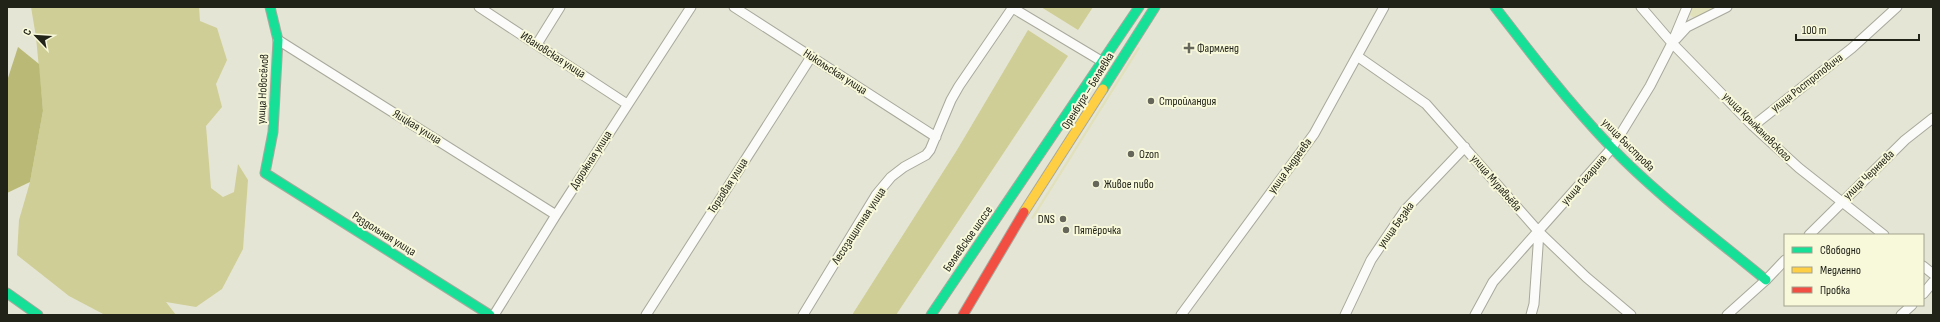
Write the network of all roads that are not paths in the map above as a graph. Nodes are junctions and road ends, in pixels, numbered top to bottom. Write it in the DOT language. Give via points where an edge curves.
graph roads {
  1 [pos="270,7"];
  2 [pos="479,7"];
  3 [pos="560,7"];
  4 [pos="691,7"];
  5 [pos="734,7"];
  6 [pos="1012,7"];
  7 [pos="1139,7"];
  8 [pos="1156,7"];
  9 [pos="1384,7"];
  10 [pos="1494,7"];
  11 [pos="1641,7"];
  12 [pos="1687,7"];
  13 [pos="1727,7"];
  14 [pos="1897,7"];
  15 [pos="278,40"];
  16 [pos="1672,43"];
  17 [pos="537,44"];
  18 [pos="1358,56"];
  19 [pos="811,57"];
  20 [pos="1103,62"];
  21 [pos="627,104"];
  22 [pos="1933,118"];
  23 [pos="1753,126"];
  24 [pos="936,137"];
  25 [pos="1465,148"];
  26 [pos="1612,148"];
  27 [pos="265,174"];
  28 [pos="1025,177"];
  29 [pos="1841,202"];
  30 [pos="556,215"];
  31 [pos="1539,232"];
  32 [pos="1810,234"];
  33 [pos="1883,234"];
  34 [pos="1784,261"];
  35 [pos="1924,267"];
  36 [pos="1933,274"];
  37 [pos="1766,280"];
  38 [pos="1933,282"];
  39 [pos="7,293"];
  40 [pos="1924,293"];
  41 [pos="1911,306"];
  42 [pos="38,315"];
  43 [pos="490,315"];
  44 [pos="494,315"];
  45 [pos="646,315"];
  46 [pos="803,315"];
  47 [pos="931,315"];
  48 [pos="963,315"];
  49 [pos="1182,315"];
  50 [pos="1345,315"];
  51 [pos="1475,315"];
  52 [pos="1531,315"];
  53 [pos="1631,315"];
  54 [pos="1727,315"];
  55 [pos="1902,315"];
  1 -- 15 [label="main road, улица Новосёлов"];
  2 -- 17 [label="street, Ивановская улица"];
  3 -- 17 [label="street"];
  4 -- 21 [label="street, Дорожная улица"];
  5 -- 19 [label="street, Никольская улица"];
  6 -- 20 [label="street"];
  6 -- 24 [label="street, Лесозащитная улица" via="959,86"];
  7 -- 20 [label="main road, Оренбург – Беляевка"];
  8 -- 48 [label="main road, Оренбург – Беляевка" via="1040,188"];
  9 -- 18 [label="street, улица Андреева"];
  10 -- 26 [label="main road, улица Быстрова" via="1563,95"];
  11 -- 16 [label="street, улица Крыжановского"];
  12 -- 16 [label="street, улица Гагарина"];
  13 -- 16 [label="street, улица Гагарина" via="1687,27"];
  14 -- 23 [label="street, улица Ростроповича" via="1852,48"];
  15 -- 27 [label="main road, улица Новосёлов" via="273,132"];
  15 -- 30 [label="street, Яицкая улица"];
  16 -- 23 [label="street, улица Крыжановского"];
  16 -- 26 [label="street, улица Гагарина" via="1650,86"];
  17 -- 21 [label="street, Ивановская улица"];
  18 -- 25 [label="street, улица Муравьёва" via="1426,104"];
  18 -- 49 [label="street, улица Андреева" via="1314,134"];
  19 -- 24 [label="street, Никольская улица"];
  19 -- 45 [label="street, Торговая улица"];
  20 -- 28 [label="main road, Оренбург – Беляевка"];
  21 -- 30 [label="street, Дорожная улица"];
  22 -- 29 [label="street, улица Черняева" via="1905,140"];
  23 -- 29 [label="street, улица Крыжановского"];
  24 -- 46 [label="street, Лесозащитная улица" via="926,155 904,167 876,195"];
  25 -- 31 [label="street, улица Муравьёва"];
  25 -- 50 [label="street, улица Безака" via="1405,210 1371,260"];
  26 -- 31 [label="street, улица Гагарина"];
  26 -- 37 [label="main road, улица Быстрова" via="1651,185"];
  27 -- 43 [label="main road, Раздольная улица"];
  28 -- 47 [label="main road, Беляевское шоссе"];
  29 -- 32 [label="street, улица Черняева"];
  29 -- 33 [label="street, улица Крыжановского"];
  30 -- 44 [label="street, Дорожная улица"];
  31 -- 51 [label="street, улица Гагарина" via="1493,282"];
  31 -- 52 [label="street"];
  31 -- 53 [label="street, улица Муравьёва"];
  34 -- 37 [label="street"];
  35 -- 36 [label="street"];
  37 -- 54 [label="street"];
  38 -- 40 [label="street"];
  39 -- 42 [label="main road"];
  41 -- 55 [label="street"];
}
